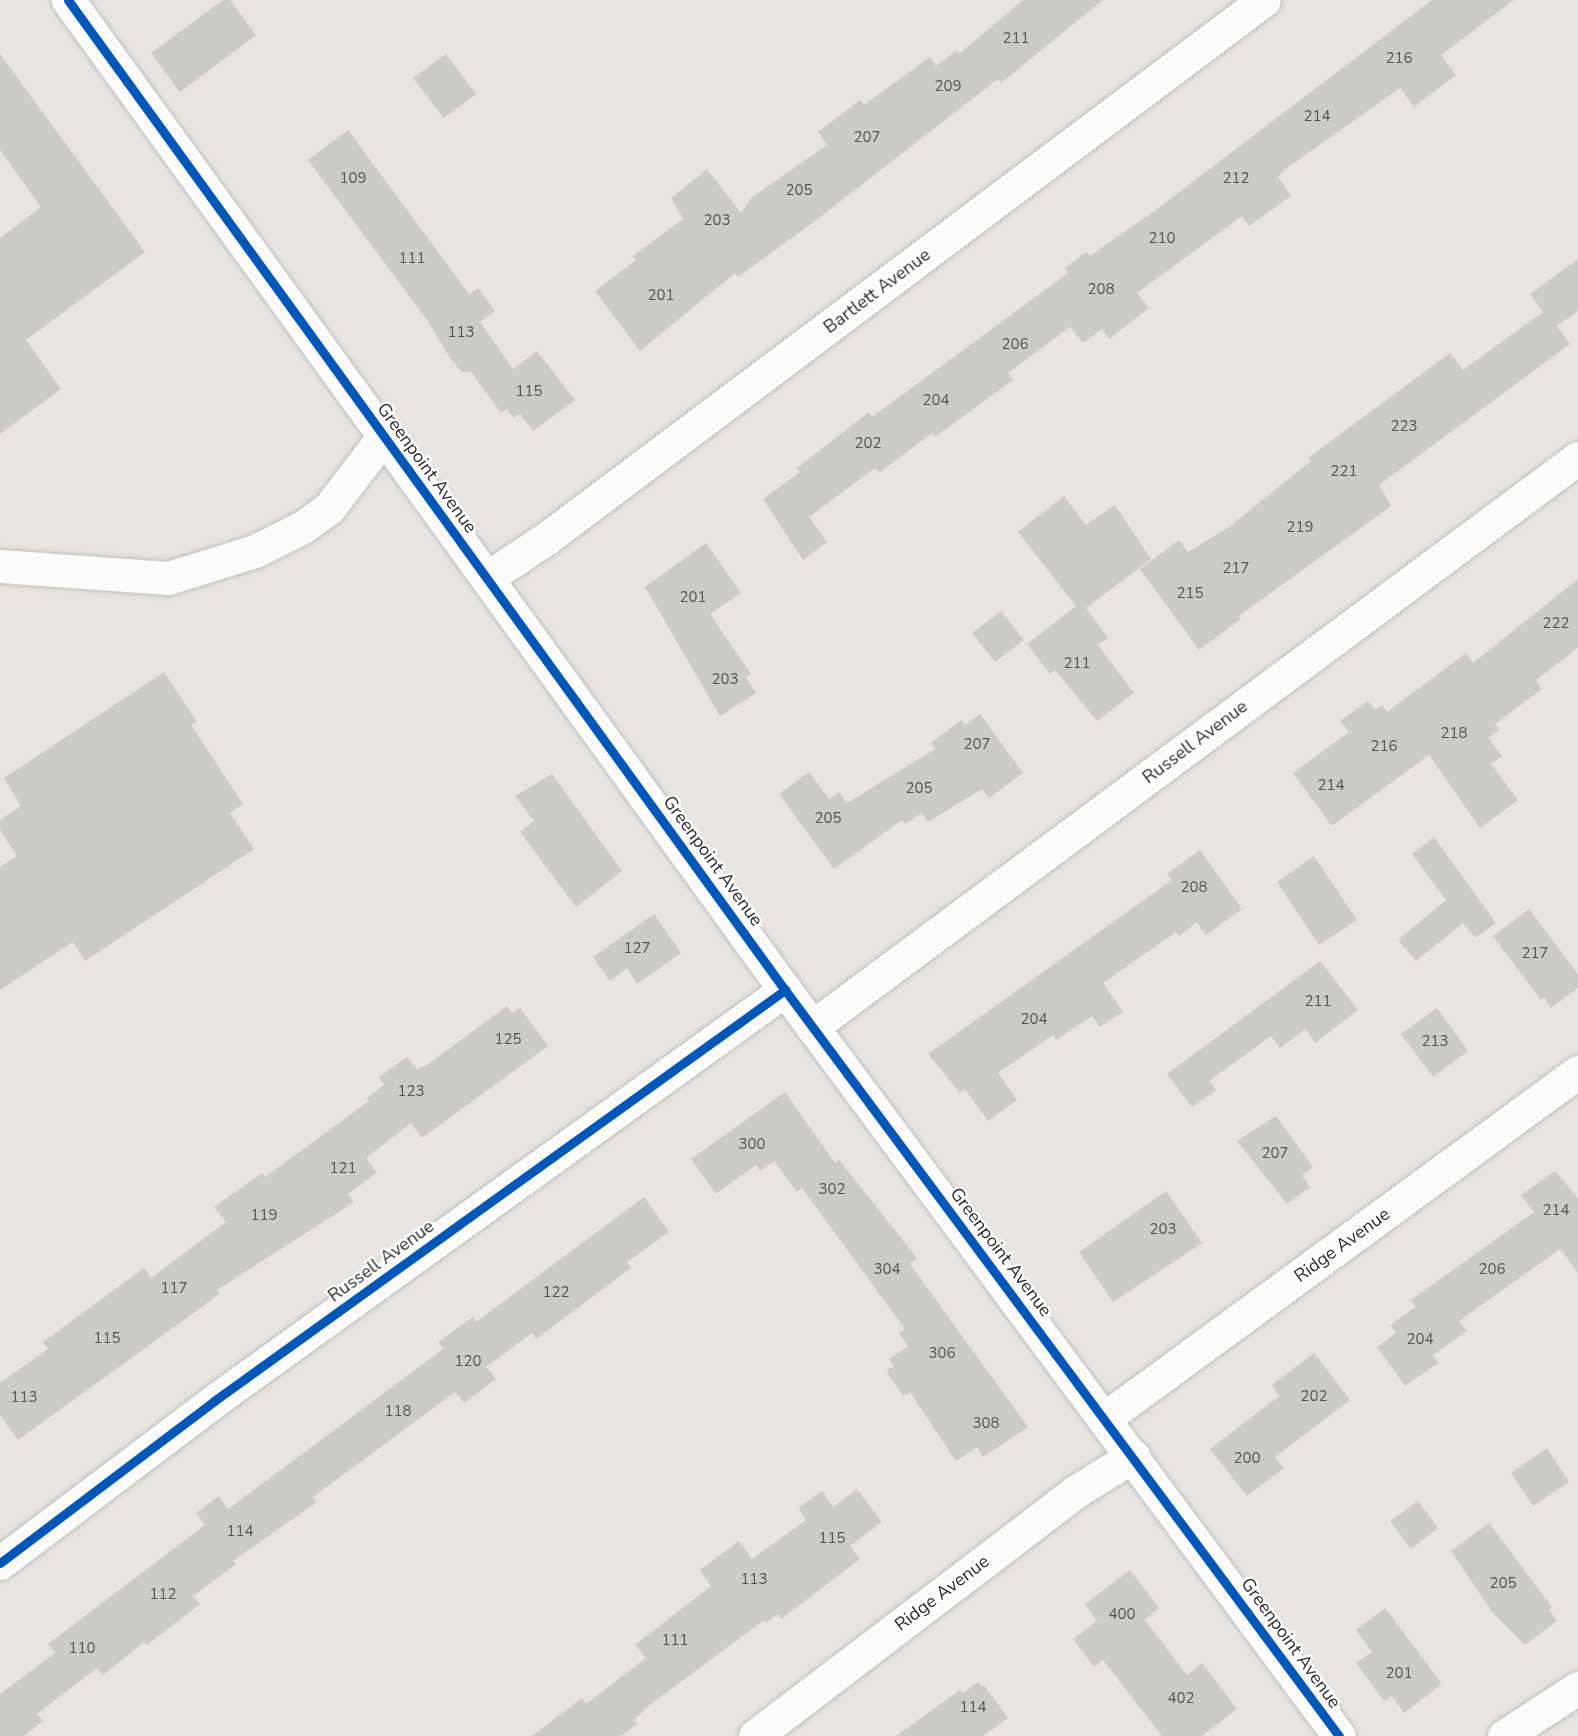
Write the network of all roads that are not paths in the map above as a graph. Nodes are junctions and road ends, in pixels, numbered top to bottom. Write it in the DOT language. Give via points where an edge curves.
graph roads {
  1 [pos="68,0"];
  2 [pos="1264,0"];
  3 [pos="384,436"];
  4 [pos="1578,458"];
  5 [pos="0,566"];
  6 [pos="487,578"];
  7 [pos="785,990"];
  8 [pos="812,1027"];
  9 [pos="1578,1072"];
  10 [pos="1105,1418"];
  11 [pos="1133,1456"];
  12 [pos="0,1563"];
  13 [pos="1578,1688"];
  14 [pos="755,1736"];
  15 [pos="1339,1736"];
  16 [pos="1504,1736"];
  1 -- 3 [label="street, Greenpoint Avenue"];
  2 -- 6 [label="street, Bartlett Avenue" via="548,538"];
  3 -- 5 [label="street" via="329,508 303,527 255,551 168,578"];
  3 -- 6 [label="street, Greenpoint Avenue"];
  4 -- 8 [label="street, Russell Avenue"];
  6 -- 7 [label="street, Greenpoint Avenue"];
  7 -- 8 [label="street, Greenpoint Avenue"];
  7 -- 12 [label="street, Russell Avenue" via="214,1401"];
  8 -- 10 [label="street, Greenpoint Avenue"];
  9 -- 10 [label="street, Ridge Avenue"];
  10 -- 11 [label="street, Greenpoint Avenue"];
  11 -- 14 [label="street, Ridge Avenue" via="1078,1490"];
  11 -- 15 [label="street, Greenpoint Avenue"];
  13 -- 16 [label="street"];
}
